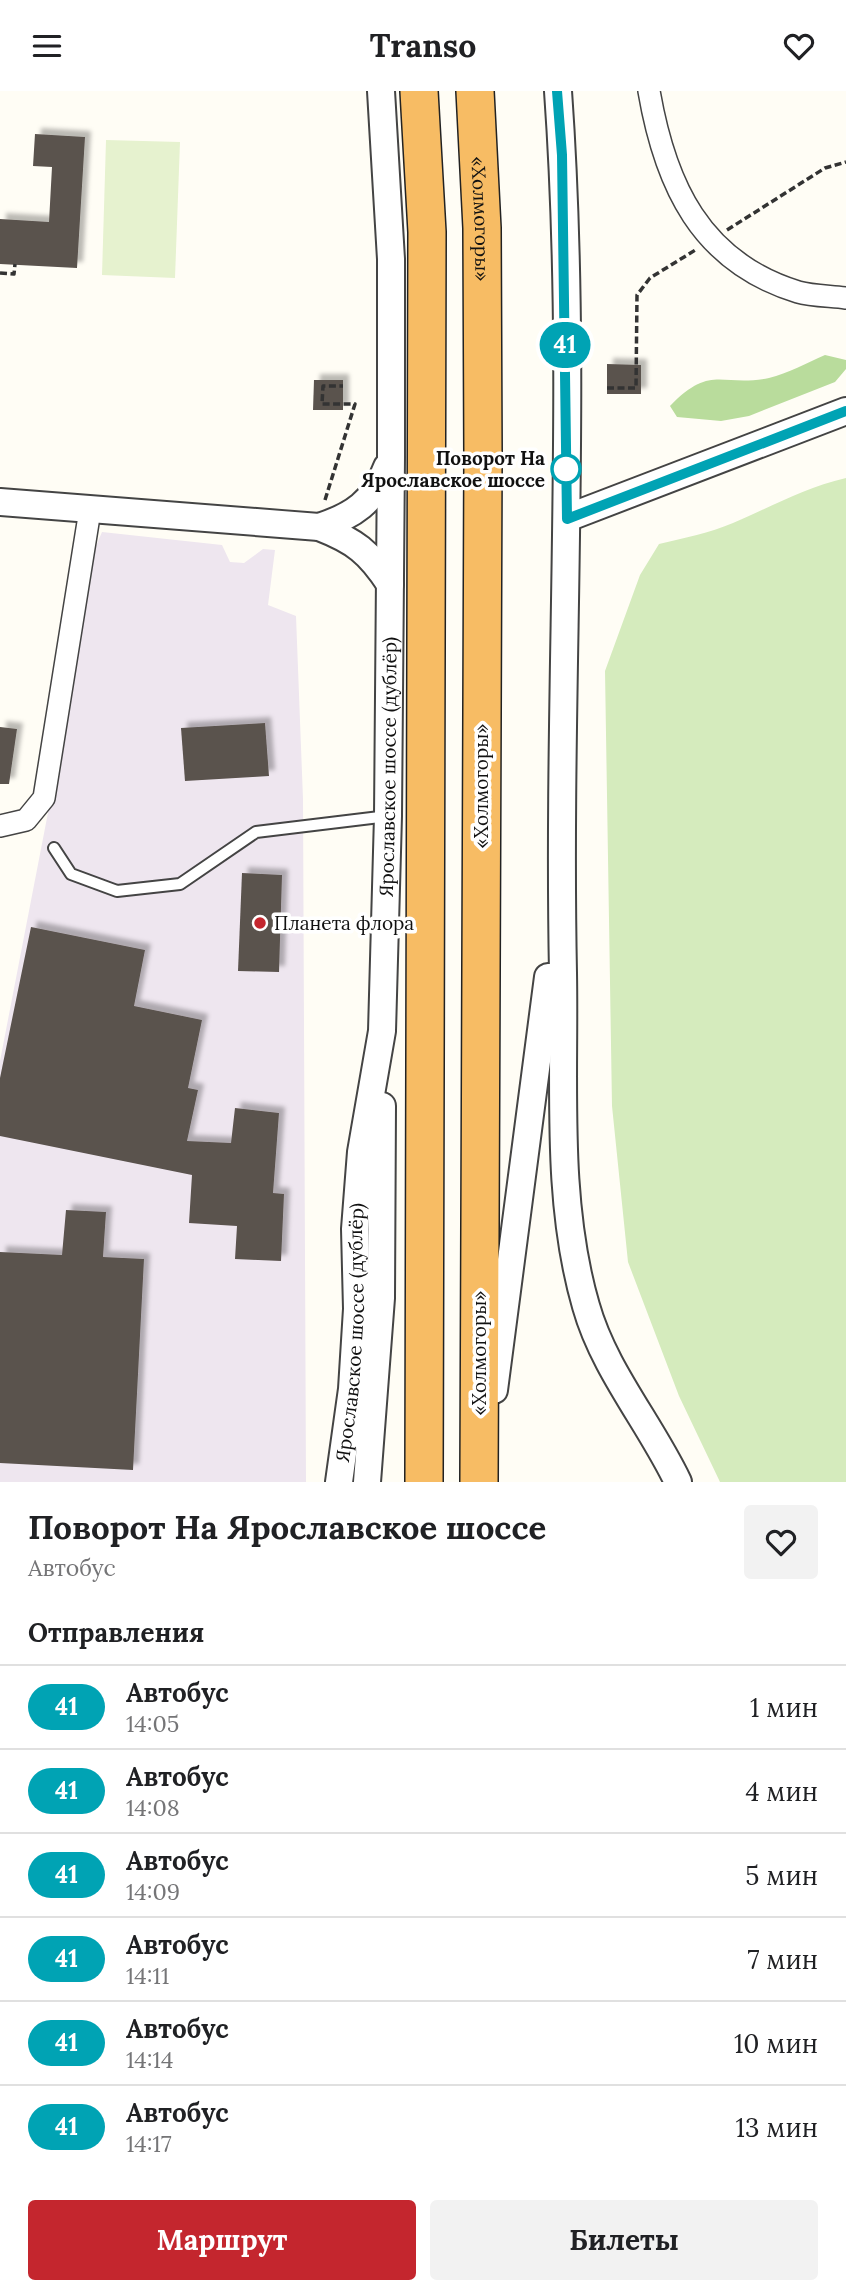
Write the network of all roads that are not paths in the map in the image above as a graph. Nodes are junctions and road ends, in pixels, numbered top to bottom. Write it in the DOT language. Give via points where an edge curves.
graph roads {
  1 [pos="381,91"];
  2 [pos="419,91"];
  3 [pos="475,91"];
  4 [pos="558,91"];
  5 [pos="649,91"];
  6 [pos="846,298"];
  7 [pos="846,411"];
  8 [pos="391,457"];
  9 [pos="0,502"];
  10 [pos="90,510"];
  11 [pos="319,516"];
  12 [pos="567,519"];
  13 [pos="390,584"];
  14 [pos="388,816"];
  15 [pos="0,826"];
  16 [pos="54,848"];
  17 [pos="560,862"];
  18 [pos="382,1031"];
  19 [pos="339,1482"];
  20 [pos="367,1482"];
  21 [pos="424,1482"];
  22 [pos="481,1482"];
  23 [pos="678,1482"];
  1 -- 8 [label="street, Ярославское шоссе (дублёр)" via="391,259"];
  2 -- 21 [label="highway" via="426,232"];
  3 -- 22 [label="highway, «Холмогоры»" via="482,228 484,456"];
  4 -- 12 [label="street"];
  5 -- 6 [label="street" via="674,186 712,239 735,261 767,278 799,292"];
  7 -- 12 [label="street"];
  8 -- 11 [label="street" via="380,487 365,505 344,519"];
  8 -- 13 [label="street, Ярославское шоссе (дублёр)"];
  9 -- 10 [label="street"];
  10 -- 11 [label="street"];
  10 -- 15 [label="street" via="44,798 26,820"];
  11 -- 13 [label="street" via="374,560"];
  12 -- 17 [label="street"];
  13 -- 14 [label="street, Ярославское шоссе (дублёр)"];
  14 -- 16 [label="lane" via="256,832 180,884 117,891 71,874"];
  14 -- 18 [label="street, Ярославское шоссе (дублёр)"];
  17 -- 22 [label="street" via="543,1026"];
  17 -- 23 [label="street" via="567,1199 575,1262 587,1310 614,1371"];
  18 -- 19 [label="street, Ярославское шоссе (дублёр)" via="361,1151 352,1389"];
  18 -- 20 [label="street" via="381,1298"];
}
